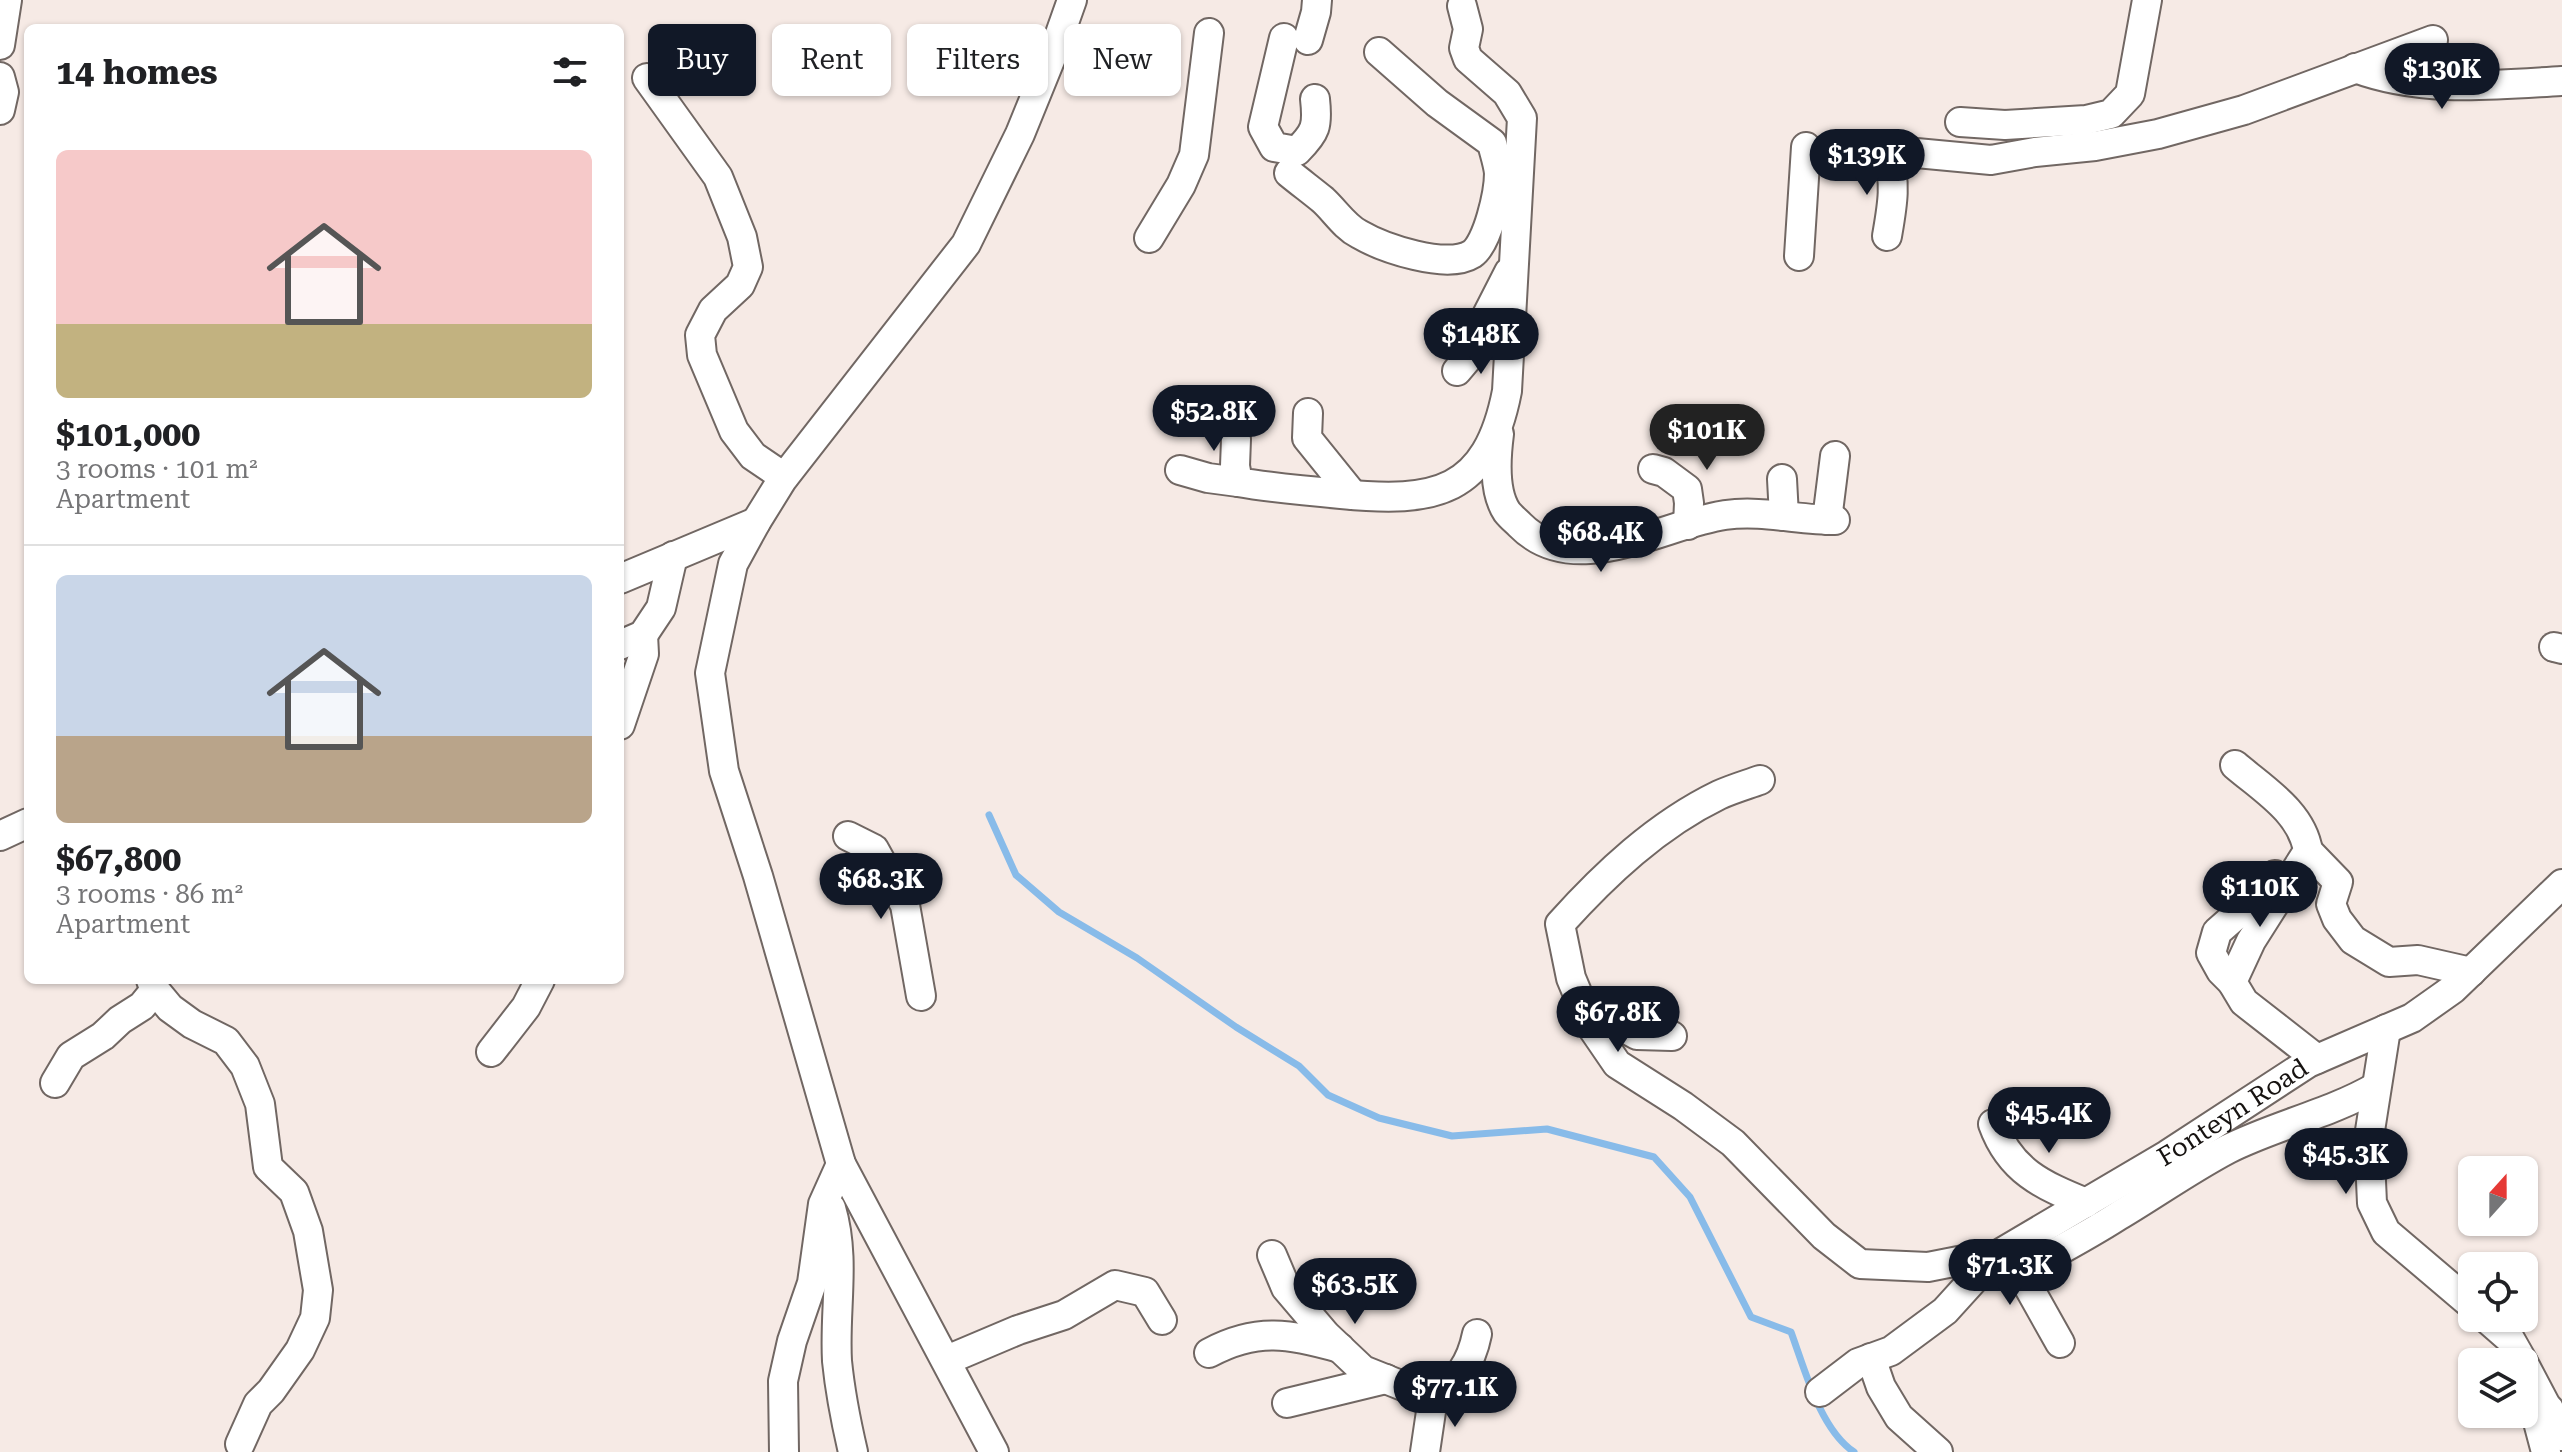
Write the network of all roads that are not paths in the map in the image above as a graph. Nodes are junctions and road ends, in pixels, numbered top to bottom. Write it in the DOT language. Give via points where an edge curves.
graph roads {
  1 [pos="7,0"];
  2 [pos="1072,0"];
  3 [pos="1317,0"];
  4 [pos="2147,0"];
  5 [pos="1462,6"];
  6 [pos="1209,33"];
  7 [pos="2433,40"];
  8 [pos="0,45"];
  9 [pos="1379,52"];
  10 [pos="2355,68"];
  11 [pos="0,77"];
  12 [pos="647,78"];
  13 [pos="2562,81"];
  14 [pos="1315,99"];
  15 [pos="0,110"];
  16 [pos="1960,122"];
  17 [pos="1806,147"];
  18 [pos="1289,173"];
  19 [pos="1887,236"];
  20 [pos="1149,238"];
  21 [pos="1799,256"];
  22 [pos="1514,261"];
  23 [pos="1457,371"];
  24 [pos="1308,413"];
  25 [pos="1500,425"];
  26 [pos="1236,439"];
  27 [pos="1835,456"];
  28 [pos="1653,469"];
  29 [pos="1180,470"];
  30 [pos="784,477"];
  31 [pos="1782,479"];
  32 [pos="1238,482"];
  33 [pos="1353,495"];
  34 [pos="1784,516"];
  35 [pos="756,522"];
  36 [pos="1688,525"];
  37 [pos="673,556"];
  38 [pos="624,577"];
  39 [pos="632,640"];
  40 [pos="624,713"];
  41 [pos="2235,765"];
  42 [pos="1760,780"];
  43 [pos="24,825"];
  44 [pos="0,836"];
  45 [pos="848,836"];
  46 [pos="2308,851"];
  47 [pos="2275,875"];
  48 [pos="2562,884"];
  49 [pos="2471,972"];
  50 [pos="2232,982"];
  51 [pos="538,984"];
  52 [pos="153,985"];
  53 [pos="921,996"];
  54 [pos="1582,1005"];
  55 [pos="2386,1029"];
  56 [pos="1672,1036"];
  57 [pos="491,1052"];
  58 [pos="2317,1059"];
  59 [pos="55,1083"];
  60 [pos="2376,1087"];
  61 [pos="1993,1124"];
  62 [pos="841,1164"];
  63 [pos="827,1195"];
  64 [pos="2086,1203"];
  65 [pos="1272,1255"];
  66 [pos="2007,1257"];
  67 [pos="2458,1293"];
  68 [pos="1162,1320"];
  69 [pos="2502,1332"];
  70 [pos="1477,1334"];
  71 [pos="2060,1343"];
  72 [pos="1340,1348"];
  73 [pos="2515,1348"];
  74 [pos="1209,1353"];
  75 [pos="1871,1358"];
  76 [pos="947,1360"];
  77 [pos="1386,1379"];
  78 [pos="2538,1389"];
  79 [pos="1820,1392"];
  80 [pos="1433,1398"];
  81 [pos="1287,1403"];
  82 [pos="2550,1409"];
  83 [pos="846,1419"];
  84 [pos="2562,1436"];
  85 [pos="240,1444"];
  86 [pos="784,1452"];
  87 [pos="853,1452"];
  88 [pos="864,1452"];
  89 [pos="994,1452"];
  90 [pos="1425,1452"];
  91 [pos="1938,1452"];
  92 [pos="2546,1452"];
  1 -- 8 [label="street"];
  2 -- 30 [label="street" via="1020,134 966,244"];
  3 -- 14 [label="street" via="1296,39 1263,127 1274,147 1297,151 1311,137 1318,120"];
  4 -- 16 [label="street" via="2130,94 2111,114 2005,125"];
  5 -- 22 [label="street" via="1468,59 1507,93 1522,118"];
  6 -- 20 [label="street" via="1194,155"];
  7 -- 10 [label="street"];
  9 -- 18 [label="street" via="1492,143 1499,173 1494,205 1473,253 1455,260 1423,257 1356,233"];
  10 -- 13 [label="street" via="2426,85"];
  10 -- 19 [label="street" via="2244,110 2095,146 1991,160 1891,153 1894,199"];
  11 -- 15 [label="street"];
  12 -- 30 [label="street" via="718,177 742,237 748,267 740,285 713,310 700,335 702,355 734,431 753,456"];
  17 -- 21 [label="street"];
  22 -- 23 [label="street" via="1473,352"];
  22 -- 25 [label="street" via="1507,391"];
  24 -- 33 [label="street" via="1307,438"];
  25 -- 33 [label="street" via="1481,460 1461,480 1430,494"];
  25 -- 36 [label="street" via="1496,456 1506,510 1546,542 1587,550"];
  26 -- 32 [label="street"];
  27 -- 34 [label="street" via="1831,520"];
  28 -- 36 [label="street" via="1687,489"];
  29 -- 32 [label="street"];
  30 -- 35 [label="street"];
  31 -- 34 [label="street"];
  32 -- 33 [label="street"];
  34 -- 36 [label="street" via="1724,515"];
  35 -- 37 [label="street"];
  35 -- 62 [label="street" via="733,564 710,673 724,771"];
  37 -- 38 [label="street"];
  37 -- 39 [label="street" via="661,608"];
  39 -- 40 [label="street" via="644,654"];
  41 -- 46 [label="street" via="2284,806 2305,834"];
  42 -- 54 [label="street" via="1675,820 1598,882 1560,924"];
  43 -- 44 [label="street"];
  45 -- 53 [label="street" via="874,849 905,905"];
  46 -- 49 [label="street" via="2338,882 2331,904 2353,940 2389,962 2418,960"];
  46 -- 50 [label="street" via="2251,941"];
  47 -- 50 [label="street" via="2217,932 2211,953"];
  48 -- 49 [label="street, Fonteyn Road"];
  49 -- 55 [label="street, Fonteyn Road" via="2412,1018"];
  50 -- 58 [label="street" via="2244,1002"];
  51 -- 57 [label="street"];
  52 -- 59 [label="street" via="142,1006 71,1056"];
  52 -- 85 [label="street" via="170,1008 226,1041 245,1066 260,1104 268,1167 294,1192 308,1231 318,1290 315,1318 300,1350 258,1404"];
  54 -- 56 [label="street" via="1637,1035"];
  54 -- 66 [label="street" via="1617,1064 1733,1143 1824,1236 1860,1264 1928,1267"];
  55 -- 58 [label="street, Fonteyn Road"];
  55 -- 60 [label="street"];
  58 -- 64 [label="street, Fonteyn Road"];
  60 -- 66 [label="street" via="2230,1148 2115,1218"];
  60 -- 67 [label="street" via="2369,1137 2372,1203 2386,1232"];
  61 -- 64 [label="street" via="2001,1146 2022,1170"];
  62 -- 63 [label="street"];
  62 -- 76 [label="street"];
  63 -- 83 [label="street" via="838,1230 837,1360"];
  63 -- 86 [label="street" via="812,1283 783,1381"];
  64 -- 66 [label="street, Fonteyn Road"];
  65 -- 72 [label="street" via="1286,1288"];
  66 -- 71 [label="street"];
  66 -- 75 [label="street, Fonteyn Road" via="1994,1257 1945,1311 1891,1351"];
  68 -- 76 [label="street" via="1145,1292 1115,1285 1064,1315"];
  69 -- 73 [label="street"];
  70 -- 80 [label="street" via="1472,1357"];
  72 -- 74 [label="street" via="1271,1334 1231,1341"];
  72 -- 77 [label="street" via="1363,1370"];
  75 -- 79 [label="street, Fonteyn Road"];
  75 -- 91 [label="street" via="1899,1417"];
  76 -- 89 [label="street"];
  77 -- 80 [label="street"];
  77 -- 81 [label="street"];
  78 -- 82 [label="street"];
  80 -- 90 [label="street"];
  82 -- 84 [label="street"];
  82 -- 92 [label="street" via="2538,1422"];
  83 -- 87 [label="street"];
  83 -- 88 [label="street"];
}
